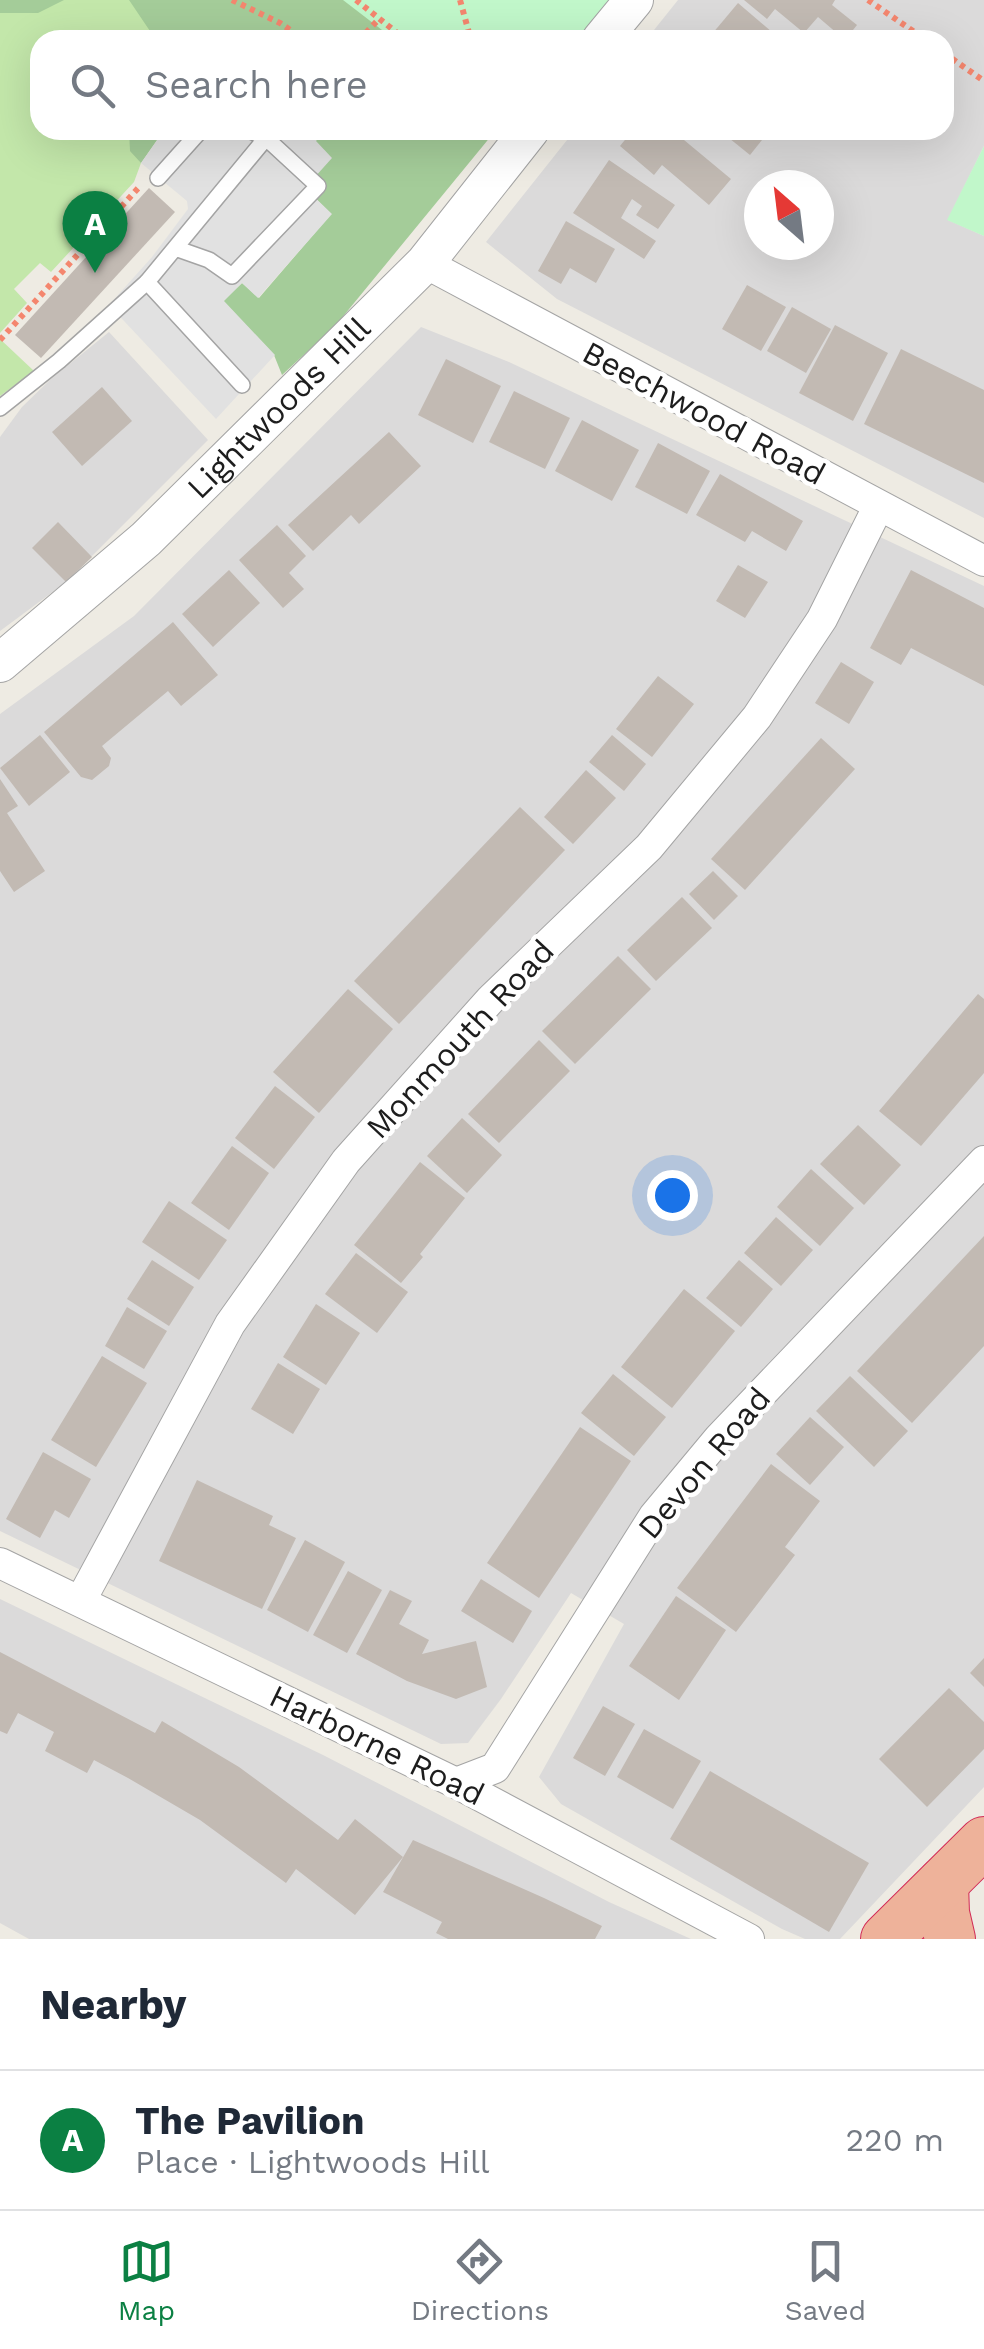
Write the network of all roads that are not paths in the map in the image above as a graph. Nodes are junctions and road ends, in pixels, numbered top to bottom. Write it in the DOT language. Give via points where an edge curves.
graph roads {
  1 [pos="634,0"];
  2 [pos="609,30"];
  3 [pos="192,140"];
  4 [pos="264,140"];
  5 [pos="275,140"];
  6 [pos="522,140"];
  7 [pos="158,178"];
  8 [pos="175,248"];
  9 [pos="425,263"];
  10 [pos="146,282"];
  11 [pos="242,385"];
  12 [pos="0,408"];
  13 [pos="878,507"];
  14 [pos="984,561"];
  15 [pos="0,663"];
  16 [pos="984,1161"];
  17 [pos="0,1564"];
  18 [pos="80,1600"];
  19 [pos="456,1783"];
  20 [pos="984,1842"];
  21 [pos="955,1916"];
  22 [pos="749,1939"];
  23 [pos="886,1939"];
  1 -- 2 [label="street"];
  3 -- 7 [label="lane"];
  4 -- 8 [label="lane"];
  5 -- 8 [label="lane" via="318,186 232,276"];
  6 -- 9 [label="street, Lightwoods Hill"];
  8 -- 10 [label="lane"];
  9 -- 13 [label="street, Beechwood Road"];
  9 -- 15 [label="street, Lightwoods Hill" via="146,539"];
  10 -- 11 [label="lane"];
  10 -- 12 [label="lane"];
  13 -- 14 [label="street, Beechwood Road"];
  13 -- 18 [label="street, Monmouth Road" via="822,620 757,717 648,847 492,999 346,1160 230,1324"];
  16 -- 19 [label="street, Devon Road" via="719,1438 654,1516 495,1768"];
  17 -- 18 [label="street, Harborne Road"];
  18 -- 19 [label="street, Harborne Road"];
  19 -- 22 [label="street, Harborne Road"];
  20 -- 21 [label="highway"];
  21 -- 23 [label="highway"];
}
